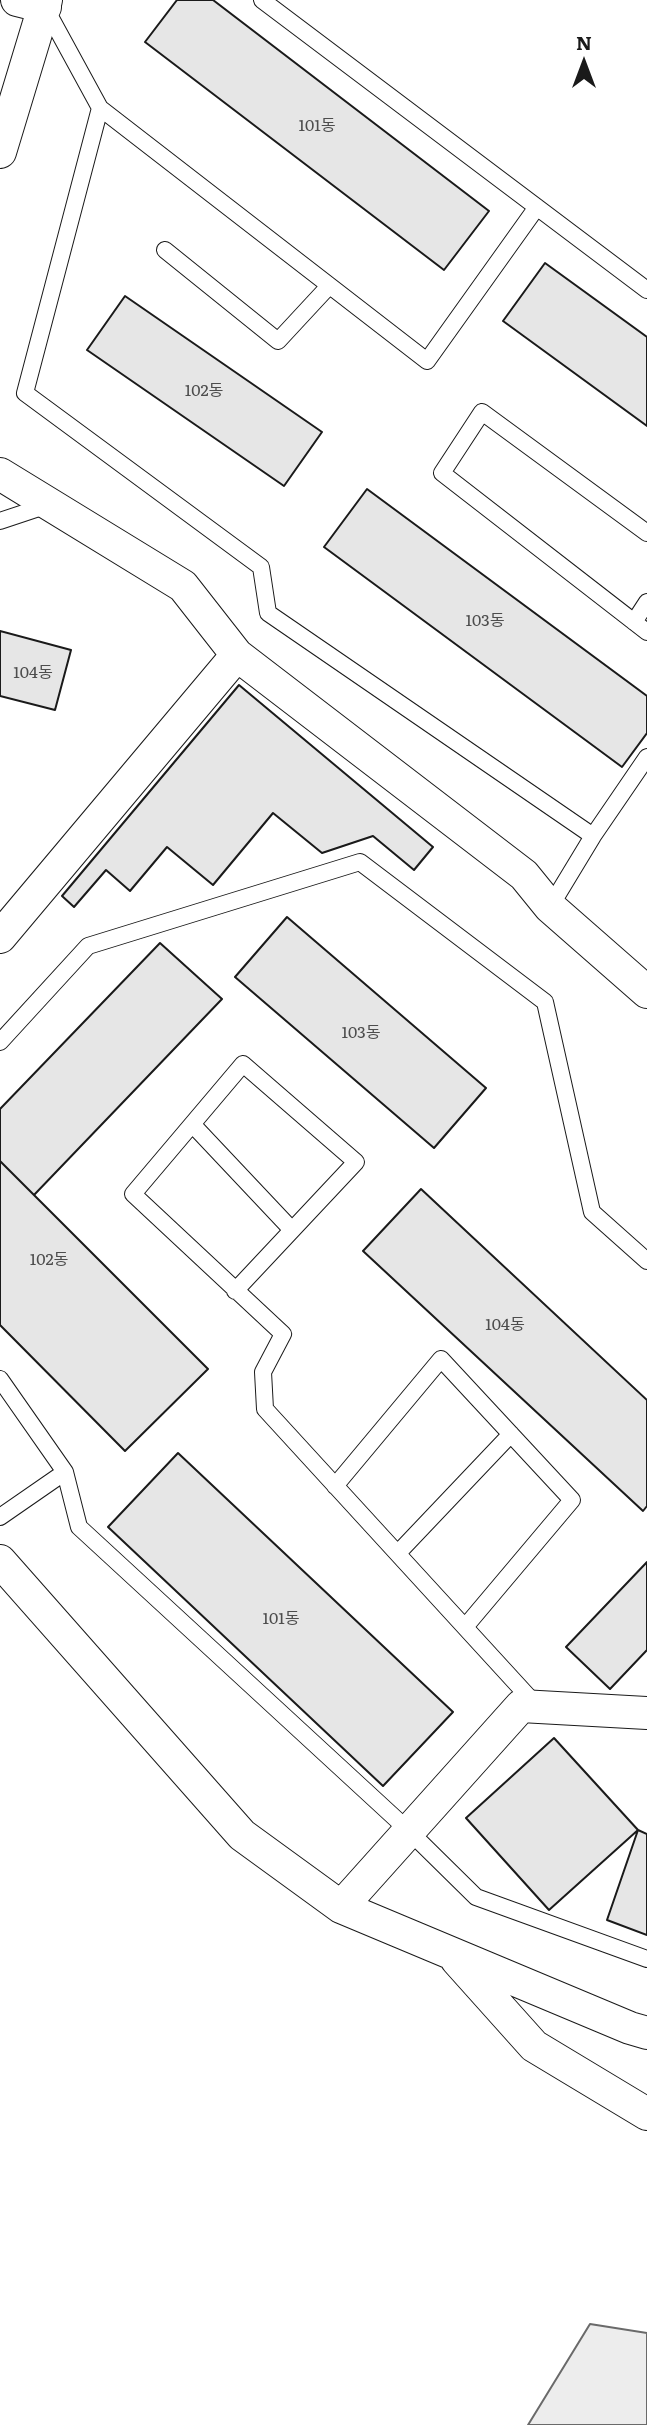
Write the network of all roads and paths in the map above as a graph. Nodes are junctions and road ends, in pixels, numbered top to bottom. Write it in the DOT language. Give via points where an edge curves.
graph roads {
  1 [pos="262,0"];
  2 [pos="36,2"];
  3 [pos="100,108"];
  4 [pos="0,152"];
  5 [pos="537,207"];
  6 [pos="164,250"];
  7 [pos="329,286"];
  8 [pos="647,290"];
  9 [pos="0,474"];
  10 [pos="50,505"];
  11 [pos="0,521"];
  12 [pos="647,533"];
  13 [pos="647,602"];
  14 [pos="634,622"];
  15 [pos="647,632"];
  16 [pos="237,655"];
  17 [pos="647,757"];
  18 [pos="593,836"];
  19 [pos="550,907"];
  20 [pos="0,937"];
  21 [pos="647,992"];
  22 [pos="0,1042"];
  23 [pos="193,1125"];
  24 [pos="292,1230"];
  25 [pos="647,1261"];
  26 [pos="235,1291"];
  27 [pos="0,1378"];
  28 [pos="511,1434"];
  29 [pos="65,1472"];
  30 [pos="335,1486"];
  31 [pos="0,1517"];
  32 [pos="398,1553"];
  33 [pos="0,1561"];
  34 [pos="465,1627"];
  35 [pos="537,1706"];
  36 [pos="647,1713"];
  37 [pos="408,1830"];
  38 [pos="341,1907"];
  39 [pos="452,1953"];
  40 [pos="647,1958"];
  41 [pos="647,2033"];
  42 [pos="647,2114"];
  1 -- 5 [label="lane"];
  2 -- 3 [label="lane"];
  2 -- 4 [label="street"];
  3 -- 7 [label="lane"];
  3 -- 18 [label="lane" via="25,393 261,567 268,613"];
  5 -- 7 [label="lane" via="426,361"];
  5 -- 8 [label="lane"];
  6 -- 7 [label="lane" via="278,341"];
  9 -- 10 [label="street"];
  10 -- 11 [label="lane"];
  10 -- 16 [label="street" via="183,586"];
  12 -- 14 [label="lane" via="482,412 442,473"];
  13 -- 14 [label="lane"];
  14 -- 15 [label="lane"];
  16 -- 19 [label="street" via="524,875"];
  16 -- 20 [label="street"];
  17 -- 18 [label="lane"];
  18 -- 19 [label="lane"];
  19 -- 21 [label="street"];
  22 -- 25 [label="lane" via="88,946 360,862 545,1002 592,1212"];
  23 -- 24 [label="lane"];
  23 -- 24 [label="lane" via="243,1064 356,1162"];
  23 -- 26 [label="lane" via="133,1194"];
  24 -- 26 [label="lane"];
  26 -- 30 [label="lane" via="284,1335 263,1372 265,1409"];
  27 -- 29 [label="lane"];
  28 -- 30 [label="lane" via="441,1359"];
  28 -- 32 [label="lane"];
  28 -- 34 [label="lane" via="572,1500"];
  29 -- 31 [label="lane"];
  29 -- 37 [label="lane" via="79,1527"];
  30 -- 32 [label="lane"];
  32 -- 34 [label="lane"];
  33 -- 38 [label="street" via="242,1835"];
  34 -- 35 [label="lane"];
  35 -- 36 [label="street"];
  35 -- 37 [label="street" via="521,1706"];
  37 -- 38 [label="street"];
  37 -- 40 [label="lane" via="476,1897"];
  38 -- 39 [label="street"];
  39 -- 41 [label="street"];
  39 -- 42 [label="street" via="534,2046"];
}
